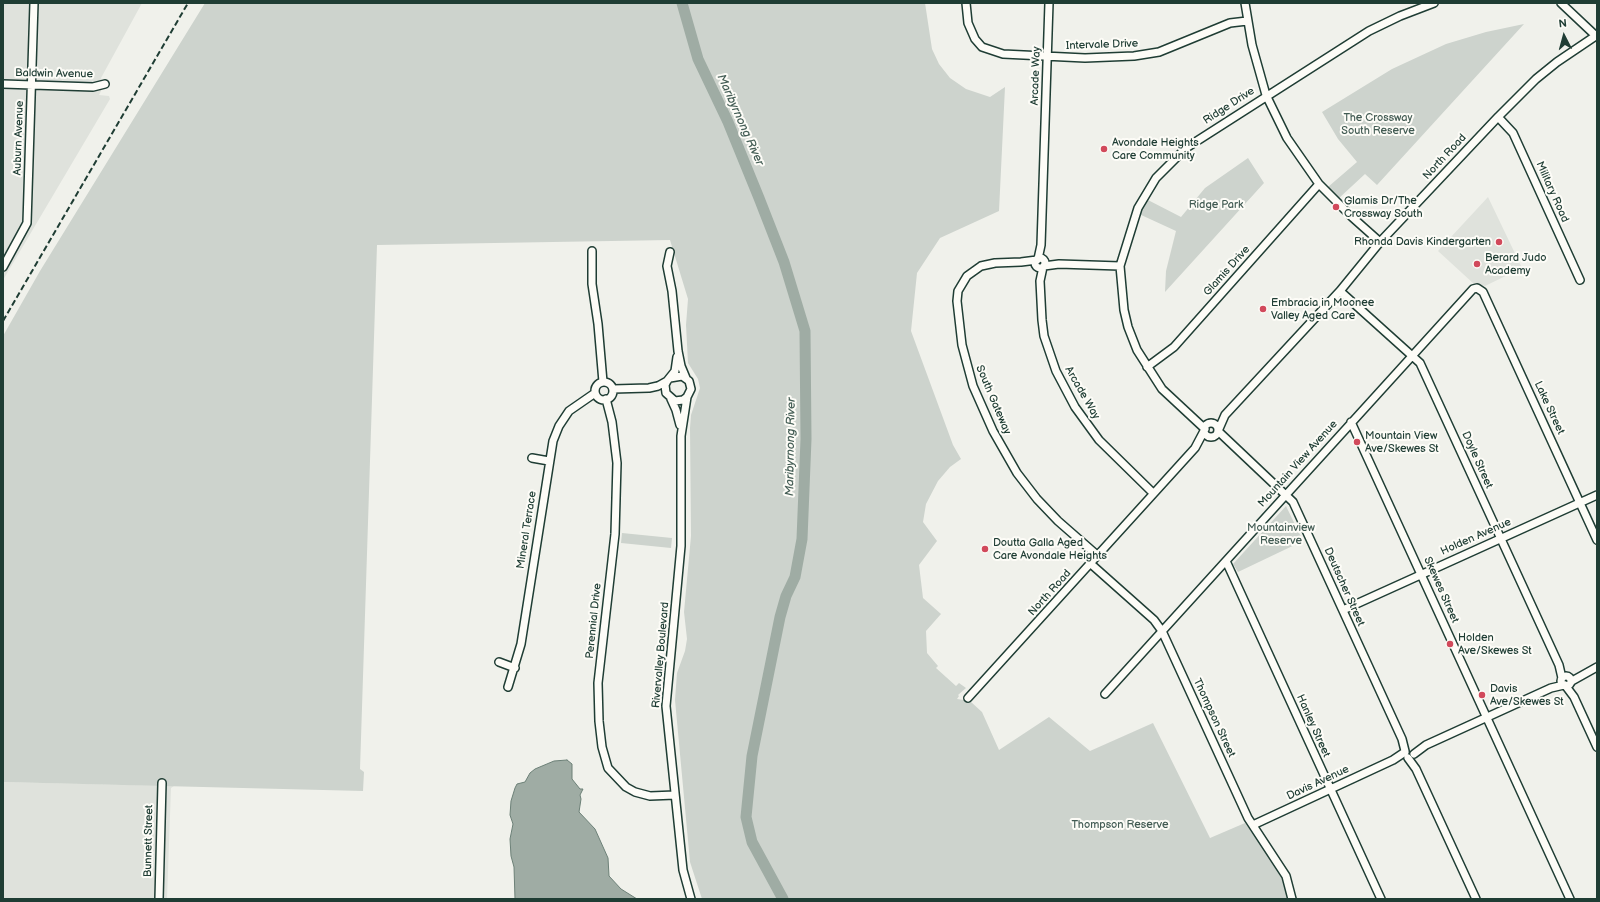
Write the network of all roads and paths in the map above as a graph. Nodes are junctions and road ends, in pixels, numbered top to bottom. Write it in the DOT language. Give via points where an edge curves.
graph roads {
  1 [pos="34,3"];
  2 [pos="966,3"];
  3 [pos="1049,3"];
  4 [pos="1245,3"];
  5 [pos="1434,3"];
  6 [pos="1561,3"];
  7 [pos="1247,21"];
  8 [pos="1597,36"];
  9 [pos="1048,56"];
  10 [pos="3,84"];
  11 [pos="105,84"];
  12 [pos="32,85"];
  13 [pos="1266,95"];
  14 [pos="1498,117"];
  15 [pos="1319,184"];
  16 [pos="1380,242"];
  17 [pos="592,251"];
  18 [pos="670,252"];
  19 [pos="1040,263"];
  20 [pos="1120,266"];
  21 [pos="3,267"];
  22 [pos="1580,280"];
  23 [pos="1477,288"];
  24 [pos="1340,291"];
  25 [pos="678,351"];
  26 [pos="1411,356"];
  27 [pos="1147,367"];
  28 [pos="686,378"];
  29 [pos="668,379"];
  30 [pos="603,382"];
  31 [pos="638,389"];
  32 [pos="613,390"];
  33 [pos="595,393"];
  34 [pos="687,397"];
  35 [pos="669,398"];
  36 [pos="606,399"];
  37 [pos="1351,422"];
  38 [pos="1211,430"];
  39 [pos="681,436"];
  40 [pos="532,458"];
  41 [pos="549,461"];
  42 [pos="1153,493"];
  43 [pos="1286,494"];
  44 [pos="1597,495"];
  45 [pos="1580,503"];
  46 [pos="1500,538"];
  47 [pos="1597,540"];
  48 [pos="1098,556"];
  49 [pos="1226,561"];
  50 [pos="1091,564"];
  51 [pos="1422,573"];
  52 [pos="1343,610"];
  53 [pos="1162,631"];
  54 [pos="499,662"];
  55 [pos="1597,667"];
  56 [pos="515,668"];
  57 [pos="1566,681"];
  58 [pos="508,687"];
  59 [pos="1105,694"];
  60 [pos="968,698"];
  61 [pos="1487,718"];
  62 [pos="1597,747"];
  63 [pos="1409,753"];
  64 [pos="162,783"];
  65 [pos="1330,790"];
  66 [pos="675,795"];
  67 [pos="1253,825"];
  68 [pos="159,899"];
  69 [pos="691,899"];
  70 [pos="1292,899"];
  71 [pos="1381,899"];
  72 [pos="1476,899"];
  73 [pos="1570,899"];
  1 -- 12 [label="street, Auburn Avenue"];
  2 -- 9 [label="street, Intervale Drive" via="965,11 970,31 982,47 1003,54"];
  3 -- 9 [label="street, Arcade Way"];
  4 -- 7 [label="street"];
  5 -- 13 [label="street, Ridge Drive" via="1369,31"];
  6 -- 8 [label="street"];
  7 -- 9 [label="street, Intervale Drive" via="1230,23 1158,52 1114,58"];
  7 -- 13 [label="street"];
  8 -- 14 [label="street, North Road" via="1536,79"];
  9 -- 19 [label="street, Arcade Way"];
  10 -- 12 [label="street, Baldwin Avenue"];
  11 -- 12 [label="street, Baldwin Avenue" via="93,87"];
  12 -- 21 [label="street, Auburn Avenue" via="27,223"];
  13 -- 15 [label="street" via="1287,138"];
  13 -- 20 [label="street, Ridge Drive" via="1186,148 1163,170 1138,208"];
  14 -- 16 [label="street, North Road"];
  14 -- 22 [label="street, Military Road" via="1513,133"];
  15 -- 16 [label="street"];
  15 -- 27 [label="street, Glamis Drive" via="1174,347"];
  16 -- 24 [label="street, North Road"];
  17 -- 30 [label="street" via="592,284"];
  18 -- 25 [label="street" via="667,266"];
  19 -- 20 [label="street, South Gateway"];
  19 -- 42 [label="street, Arcade Way" via="1044,336 1059,377 1082,418 1099,440"];
  19 -- 48 [label="street, South Gateway" via="995,263 981,266 967,276 958,291 959,327 973,386 993,432 1017,473 1037,500"];
  20 -- 27 [label="street, Ridge Drive" via="1128,327"];
  23 -- 26 [label="street, Mountain View Avenue" via="1470,291"];
  23 -- 45 [label="street, Lake Street" via="1483,292"];
  24 -- 26 [label="street, Doyle Street"];
  24 -- 38 [label="street, North Road"];
  25 -- 28 [label="street"];
  25 -- 29 [label="street" via="675,370"];
  26 -- 37 [label="street, Mountain View Avenue"];
  26 -- 46 [label="street, Doyle Street" via="1420,363"];
  27 -- 38 [label="street, Ridge Drive" via="1162,388"];
  28 -- 29 [label="street" via="677,375"];
  28 -- 34 [label="street" via="690,385 690,394"];
  29 -- 31 [label="street" via="658,386"];
  29 -- 35 [label="street" via="665,389"];
  30 -- 32 [label="street" via="610,384"];
  30 -- 33 [label="street" via="597,384"];
  31 -- 32 [label="street"];
  31 -- 35 [label="street" via="662,392"];
  32 -- 36 [label="street" via="611,396"];
  33 -- 36 [label="street" via="599,398"];
  33 -- 41 [label="street, Mineral Terrace" via="569,411 559,426"];
  34 -- 35 [label="street" via="679,401"];
  34 -- 39 [label="street, Rivervalley Boulevard"];
  35 -- 39 [label="street, Rivervalley Boulevard" via="676,410"];
  36 -- 66 [label="street, Perennial Drive" via="612,422 617,463 614,534 598,683 602,747 608,768 626,787 650,796"];
  37 -- 43 [label="street, Mountain View Avenue"];
  37 -- 51 [label="street, Skewes Street"];
  38 -- 42 [label="street, North Road"];
  38 -- 43 [label="street, Deutscher Street"];
  39 -- 66 [label="street, Rivervalley Boulevard" via="681,546 666,706"];
  40 -- 41 [label="street"];
  41 -- 56 [label="street, Mineral Terrace" via="521,644"];
  42 -- 48 [label="street, North Road"];
  43 -- 49 [label="street, Mountain View Avenue"];
  43 -- 52 [label="street, Deutscher Street" via="1293,502"];
  44 -- 45 [label="street, Holden Avenue"];
  45 -- 46 [label="street, Holden Avenue"];
  45 -- 47 [label="street, Lake Street"];
  46 -- 51 [label="street, Holden Avenue"];
  46 -- 57 [label="street, Doyle Street"];
  48 -- 50 [label="street, North Road"];
  49 -- 53 [label="street, Mountain View Avenue"];
  49 -- 65 [label="street, Hanley Street"];
  50 -- 53 [label="street, Thompson Street" via="1154,620"];
  50 -- 60 [label="street, North Road"];
  51 -- 52 [label="street, Holden Avenue"];
  51 -- 61 [label="street, Skewes Street"];
  52 -- 63 [label="street, Deutscher Street"];
  53 -- 59 [label="street, Mountain View Avenue"];
  53 -- 67 [label="street, Thompson Street"];
  54 -- 56 [label="street"];
  55 -- 57 [label="street, Davis Avenue"];
  56 -- 58 [label="street, Mineral Terrace"];
  57 -- 61 [label="street, Davis Avenue"];
  57 -- 62 [label="street, Doyle Street"];
  61 -- 63 [label="street, Davis Avenue"];
  61 -- 73 [label="street, Skewes Street"];
  63 -- 65 [label="street, Davis Avenue"];
  63 -- 72 [label="street, Deutscher Street"];
  64 -- 68 [label="street, Bunnett Street"];
  65 -- 67 [label="street, Davis Avenue"];
  65 -- 71 [label="street, Hanley Street"];
  66 -- 69 [label="street, Rivervalley Boulevard" via="683,870"];
  67 -- 70 [label="street, Thompson Street" via="1281,866"];
}
